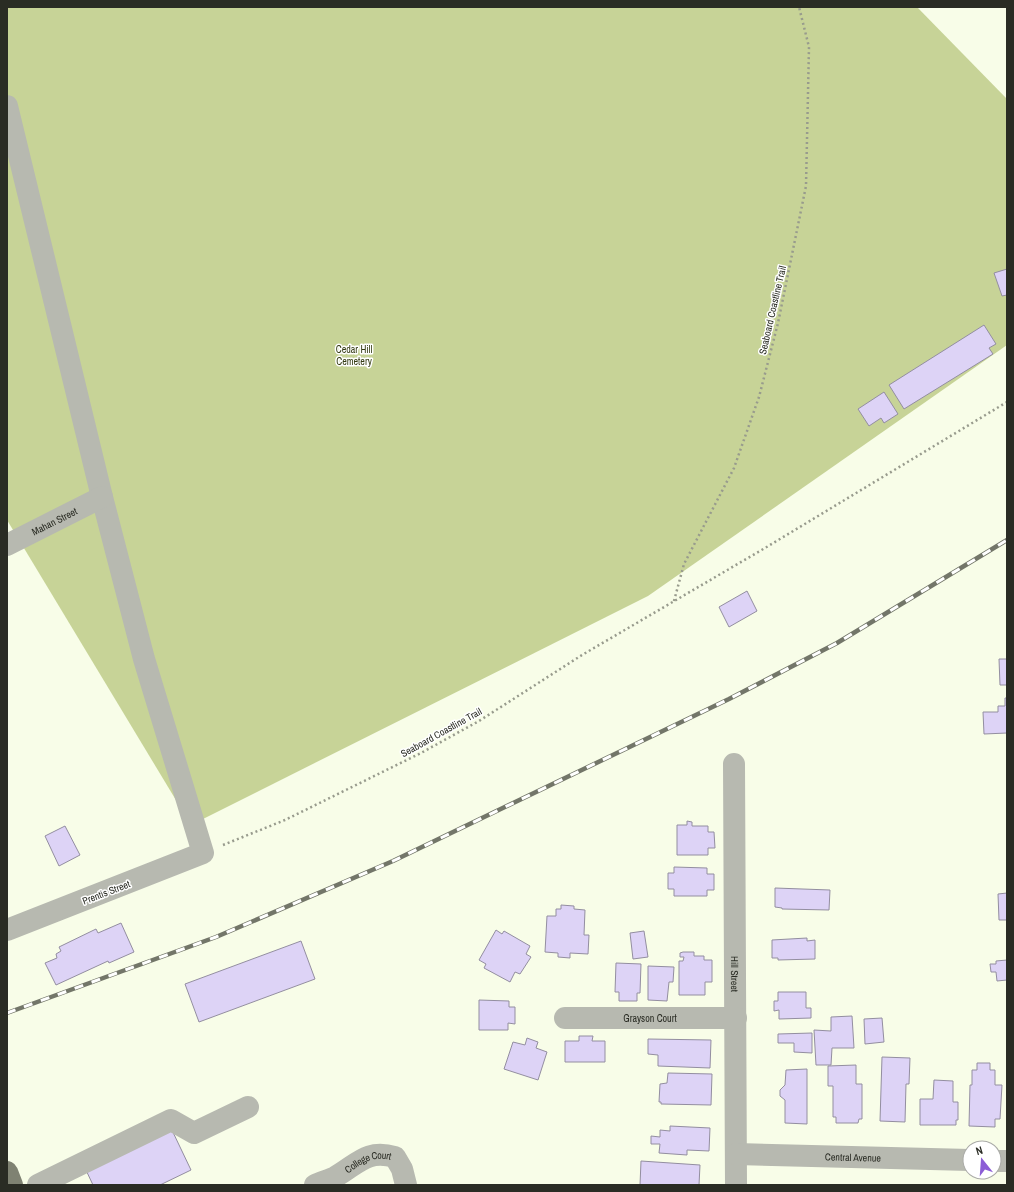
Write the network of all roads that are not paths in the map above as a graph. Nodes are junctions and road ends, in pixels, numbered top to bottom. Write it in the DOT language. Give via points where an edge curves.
graph roads {
  1 [pos="7,106"];
  2 [pos="102,497"];
  3 [pos="7,545"];
  4 [pos="734,764"];
  5 [pos="7,930"];
  6 [pos="565,1018"];
  7 [pos="736,1018"];
  8 [pos="248,1107"];
  9 [pos="736,1154"];
  10 [pos="962,1160"];
  11 [pos="7,1172"];
  12 [pos="12,1185"];
  13 [pos="38,1185"];
  14 [pos="314,1185"];
  15 [pos="406,1185"];
  16 [pos="736,1185"];
  1 -- 2 [label="street"];
  2 -- 3 [label="street, Mahan Street"];
  2 -- 5 [label="street, Prentis Street" via="144,659 203,853"];
  4 -- 7 [label="street, Hill Street"];
  6 -- 7 [label="street, Grayson Court"];
  7 -- 9 [label="street, Hill Street"];
  8 -- 13 [label="street" via="194,1133 171,1120"];
  9 -- 10 [label="street, Central Avenue"];
  9 -- 16 [label="street, Hill Street"];
  11 -- 12 [label="main road"];
  14 -- 15 [label="street, College Court" via="335,1177 370,1155 384,1154 395,1157 402,1169"];
}
